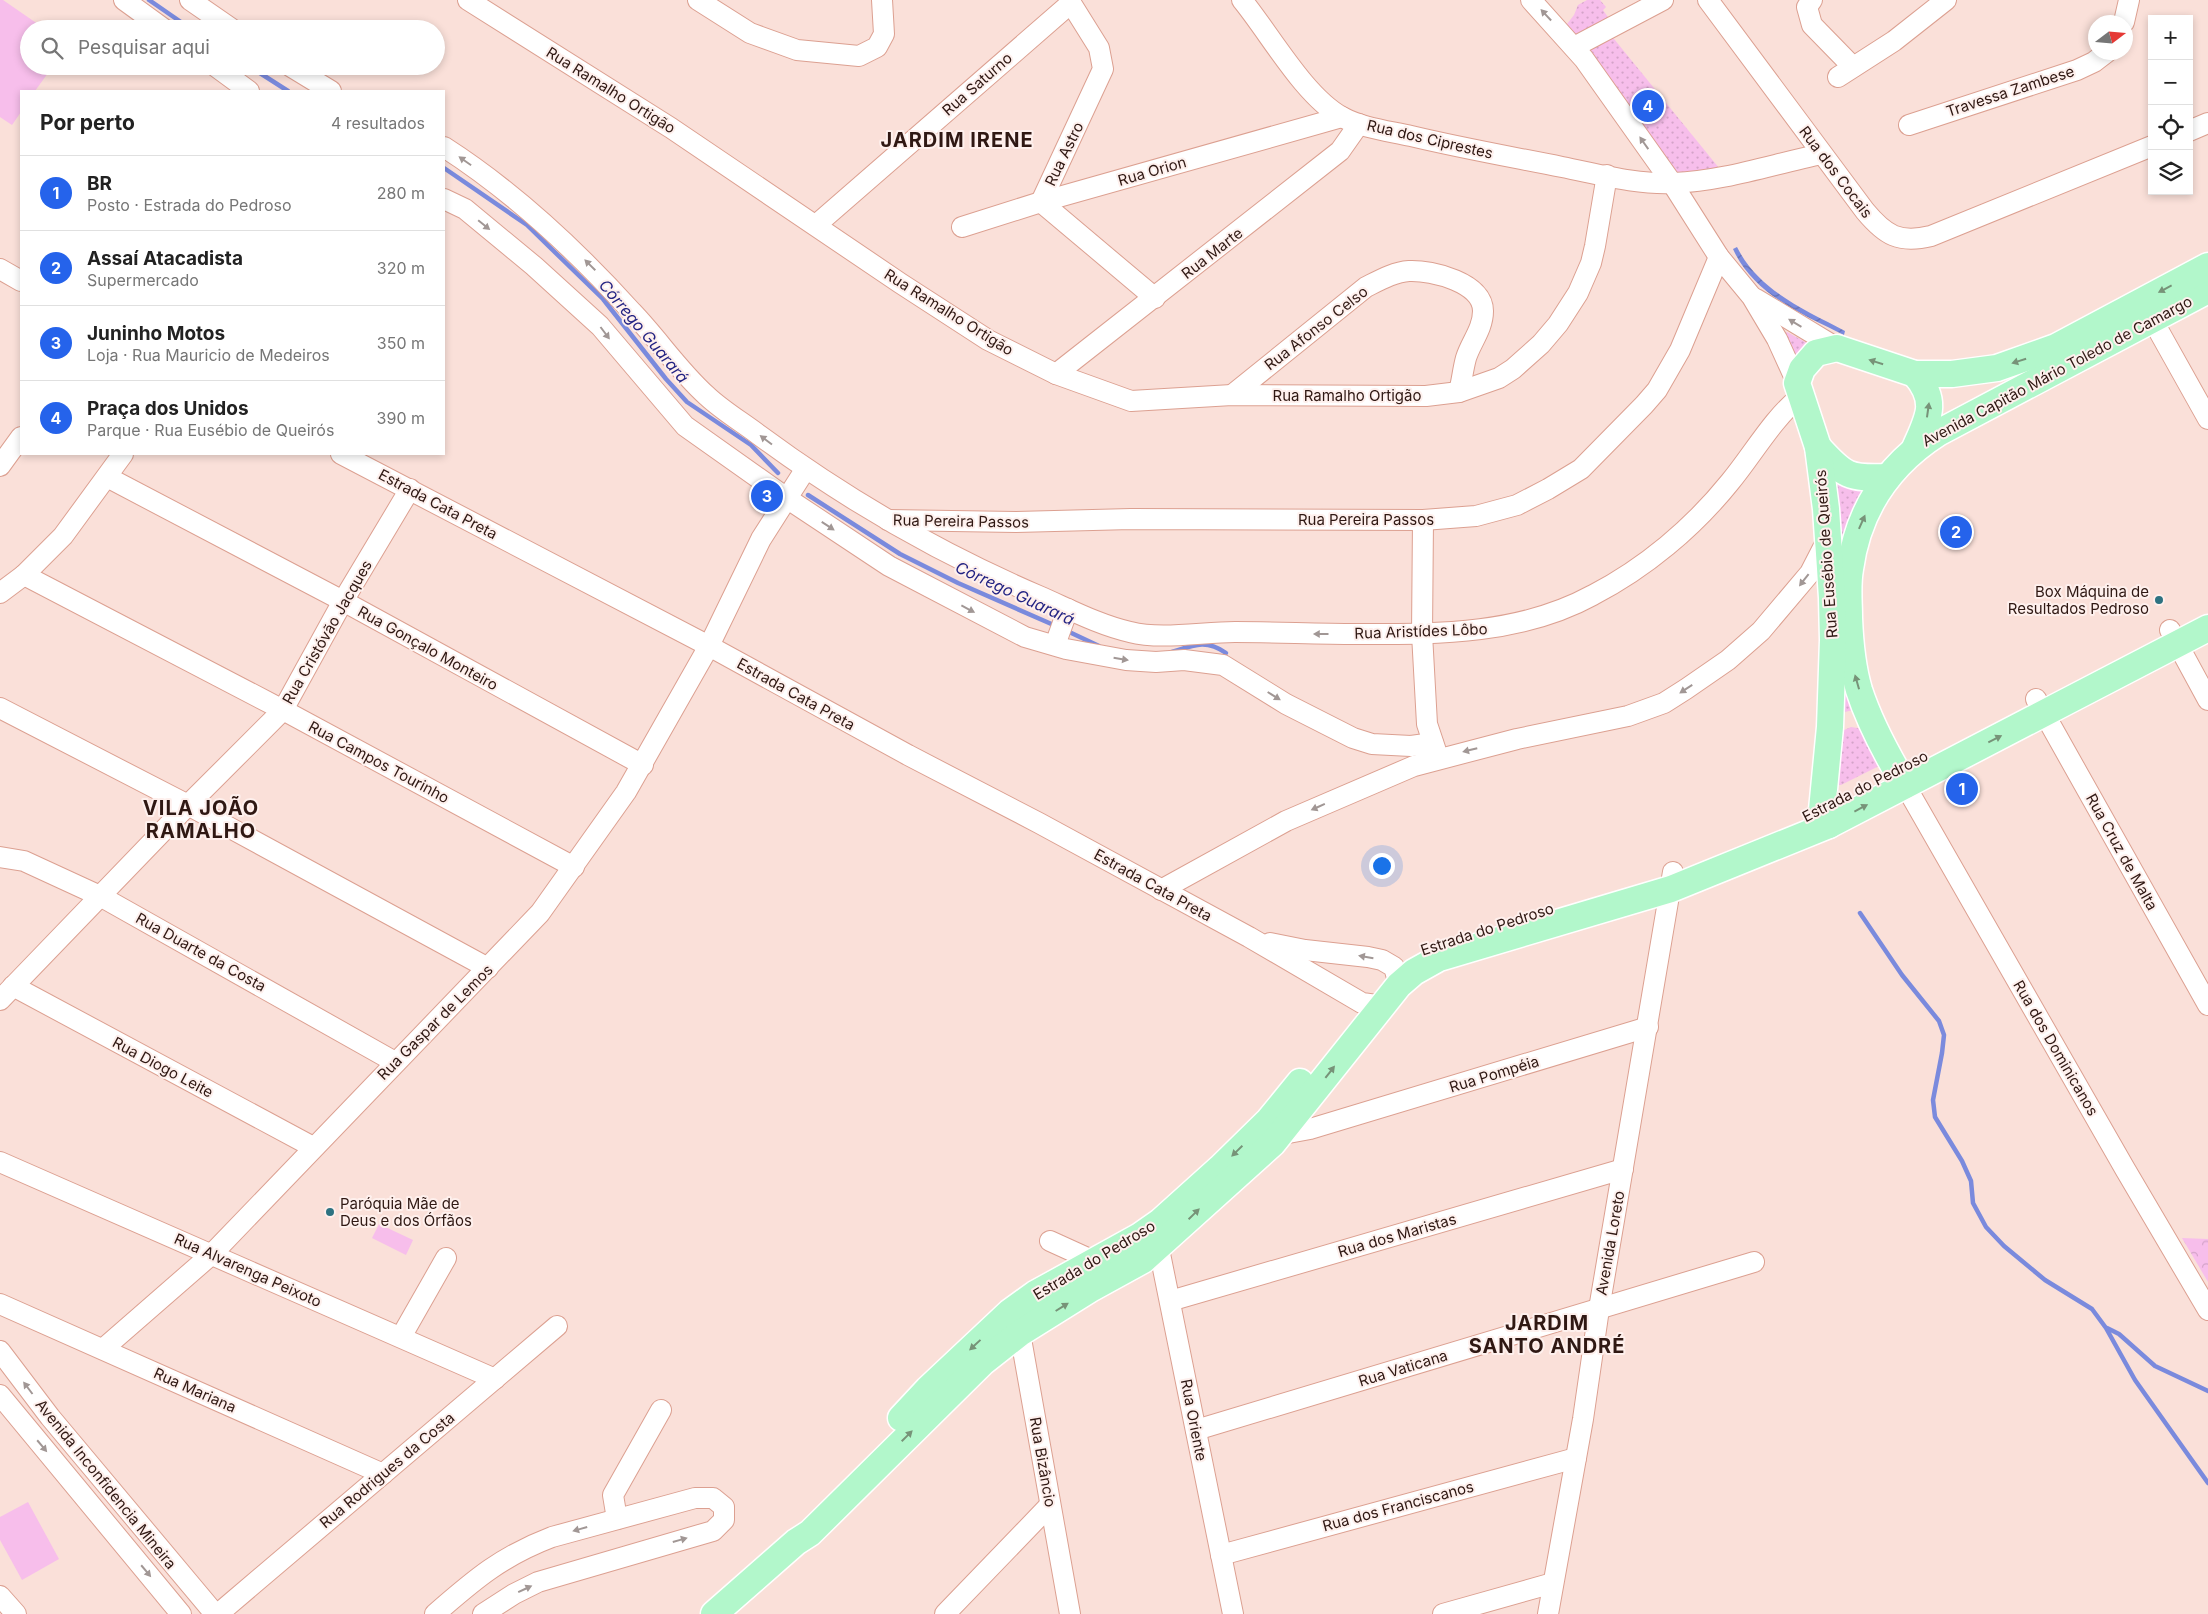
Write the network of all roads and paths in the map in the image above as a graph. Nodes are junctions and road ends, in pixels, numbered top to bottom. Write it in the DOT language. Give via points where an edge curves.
graph roads {
  1 [pos="124,0"];
  2 [pos="190,0"];
  3 [pos="468,0"];
  4 [pos="698,0"];
  5 [pos="882,0"];
  6 [pos="1242,0"];
  7 [pos="1531,0"];
  8 [pos="1663,0"];
  9 [pos="1708,0"];
  10 [pos="1812,0"];
  11 [pos="1946,0"];
  12 [pos="2129,0"];
  13 [pos="1070,2"];
  14 [pos="2126,15"];
  15 [pos="152,20"];
  16 [pos="219,20"];
  17 [pos="1574,47"];
  18 [pos="2097,60"];
  19 [pos="227,75"];
  20 [pos="304,84"];
  21 [pos="248,90"];
  22 [pos="327,90"];
  23 [pos="1351,120"];
  24 [pos="2208,123"];
  25 [pos="1910,124"];
  26 [pos="2193,129"];
  27 [pos="445,148"];
  28 [pos="2148,148"];
  29 [pos="1822,154"];
  30 [pos="1608,175"];
  31 [pos="1672,183"];
  32 [pos="445,199"];
  33 [pos="1041,202"];
  34 [pos="816,225"];
  35 [pos="962,227"];
  36 [pos="1719,257"];
  37 [pos="2208,266"];
  38 [pos="0,269"];
  39 [pos="20,280"];
  40 [pos="2208,290"];
  41 [pos="1752,297"];
  42 [pos="1155,298"];
  43 [pos="2152,319"];
  44 [pos="1837,348"];
  45 [pos="1056,374"];
  46 [pos="1915,374"];
  47 [pos="1799,389"];
  48 [pos="1459,392"];
  49 [pos="1232,395"];
  50 [pos="2206,412"];
  51 [pos="20,437"];
  52 [pos="1818,447"];
  53 [pos="1915,448"];
  54 [pos="122,455"];
  55 [pos="343,455"];
  56 [pos="0,466"];
  57 [pos="805,470"];
  58 [pos="107,477"];
  59 [pos="1888,477"];
  60 [pos="410,489"];
  61 [pos="788,499"];
  62 [pos="884,520"];
  63 [pos="1422,520"];
  64 [pos="945,521"];
  65 [pos="1828,538"];
  66 [pos="939,549"];
  67 [pos="24,576"];
  68 [pos="0,593"];
  69 [pos="343,601"];
  70 [pos="1068,609"];
  71 [pos="2208,610"];
  72 [pos="2208,628"];
  73 [pos="1422,634"];
  74 [pos="2174,637"];
  75 [pos="1056,645"];
  76 [pos="709,646"];
  77 [pos="2208,700"];
  78 [pos="2040,707"];
  79 [pos="0,708"];
  80 [pos="283,710"];
  81 [pos="1830,727"];
  82 [pos="1873,728"];
  83 [pos="1436,751"];
  84 [pos="642,765"];
  85 [pos="1901,778"];
  86 [pos="188,805"];
  87 [pos="1826,817"];
  88 [pos="0,857"];
  89 [pos="574,867"];
  90 [pos="1672,881"];
  91 [pos="1161,890"];
  92 [pos="100,896"];
  93 [pos="1248,937"];
  94 [pos="1338,953"];
  95 [pos="488,968"];
  96 [pos="1316,976"];
  97 [pos="1397,976"];
  98 [pos="7,993"];
  99 [pos="1372,1004"];
  100 [pos="2208,1004"];
  101 [pos="1648,1027"];
  102 [pos="395,1062"];
  103 [pos="1303,1093"];
  104 [pos="1341,1120"];
  105 [pos="1274,1129"];
  106 [pos="313,1147"];
  107 [pos="0,1162"];
  108 [pos="1624,1169"];
  109 [pos="1157,1236"];
  110 [pos="1050,1241"];
  111 [pos="212,1254"];
  112 [pos="446,1258"];
  113 [pos="1094,1261"];
  114 [pos="1754,1262"];
  115 [pos="1170,1301"];
  116 [pos="1599,1309"];
  117 [pos="2,1310"];
  118 [pos="2208,1310"];
  119 [pos="1015,1322"];
  120 [pos="557,1326"];
  121 [pos="400,1337"];
  122 [pos="103,1349"];
  123 [pos="0,1351"];
  124 [pos="495,1379"];
  125 [pos="0,1395"];
  126 [pos="661,1410"];
  127 [pos="1196,1430"];
  128 [pos="1576,1458"];
  129 [pos="383,1474"];
  130 [pos="1050,1504"];
  131 [pos="617,1519"];
  132 [pos="1221,1555"];
  133 [pos="1553,1584"];
  134 [pos="0,1596"];
  135 [pos="16,1614"];
  136 [pos="181,1614"];
  137 [pos="216,1614"];
  138 [pos="435,1614"];
  139 [pos="483,1614"];
  140 [pos="714,1614"];
  141 [pos="944,1614"];
  142 [pos="1070,1614"];
  143 [pos="1233,1614"];
  144 [pos="1443,1614"];
  145 [pos="1548,1614"];
  1 -- 15 [label="street"];
  2 -- 16 [label="street"];
  3 -- 34 [label="street, Rua Ramalho Ortigão" via="671,128"];
  4 -- 5 [label="street" via="750,33 797,50 859,56 877,47 884,34"];
  6 -- 23 [label="street, Rua dos Ciprestes" via="1306,85 1326,105"];
  17 -- 7 [label="street, Rua Eusébio de Queirós, one-way"];
  8 -- 17 [label="street"];
  9 -- 29 [label="street, Rua dos Cocais"];
  10 -- 11 [label="street" via="1807,7 1812,25 1845,72 1894,41"];
  12 -- 14 [label="street"];
  13 -- 33 [label="street, Rua Astro" via="1099,48 1103,69"];
  13 -- 34 [label="street, Rua Saturno"];
  31 -- 17 [label="street, Rua Eusébio de Queirós, one-way"];
  18 -- 25 [label="street, Travessa Zambese" via="2077,70"];
  19 -- 21 [label="street"];
  20 -- 22 [label="street"];
  23 -- 30 [label="street, Rua dos Ciprestes" via="1439,143"];
  23 -- 33 [label="street, Rua Orion"];
  23 -- 42 [label="street, Rua Marte" via="1340,151"];
  24 -- 26 [label="street"];
  57 -- 27 [label="street, Rua Aristídes Lôbo, one-way" via="708,397 566,242 467,161"];
  28 -- 29 [label="street, Rua dos Cocais" via="1918,240 1897,238 1872,220"];
  29 -- 31 [label="street, Rua dos Ciprestes" via="1702,181"];
  30 -- 31 [label="street, Rua dos Ciprestes"];
  30 -- 48 [label="street, Rua Ramalho Ortigão" via="1591,263 1558,324 1513,369 1487,383"];
  31 -- 36 [label="street, Rua Eusébio de Queirós"];
  32 -- 61 [label="street, one-way" via="464,209 580,307 685,426"];
  33 -- 35 [label="street, Rua Orion"];
  33 -- 42 [label="street, Rua Astro"];
  34 -- 45 [label="street, Rua Ramalho Ortigão" via="988,340"];
  36 -- 41 [label="street, Rua Eusébio de Queirós"];
  36 -- 63 [label="street, Rua Pereira Passos" via="1680,350 1657,390 1581,469 1516,505 1476,516"];
  37 -- 46 [label="main road, Avenida Capitão Mário Toledo de Camargo, one-way" via="2031,357 1972,372"];
  38 -- 39 [label="street"];
  40 -- 43 [label="main road, Avenida Capitão Mário Toledo de Camargo"];
  44 -- 41 [label="street, Rua Eusébio de Queirós, one-way"];
  41 -- 47 [label="street, Rua Eusébio de Queirós" via="1777,339"];
  42 -- 45 [label="street, Rua Marte"];
  43 -- 50 [label="street"];
  43 -- 53 [label="main road, Avenida Capitão Mário Toledo de Camargo"];
  46 -- 44 [label="main road, Avenida Capitão Mário Toledo de Camargo, one-way"];
  44 -- 47 [label="main road" via="1816,353 1809,359 1802,369"];
  45 -- 49 [label="street, Rua Ramalho Ortigão" via="1131,400"];
  53 -- 46 [label="main road, one-way" via="1930,405 1926,388"];
  47 -- 52 [label="main road, Rua Eusébio de Queirós"];
  47 -- 73 [label="street, Rua Aristídes Lôbo" via="1732,480 1699,516 1620,580 1546,616 1511,626"];
  48 -- 49 [label="street, Rua Ramalho Ortigão" via="1426,396"];
  48 -- 49 [label="street, Rua Afonso Celso" via="1466,358 1480,328 1482,301 1460,282 1410,271 1388,276 1366,288"];
  51 -- 56 [label="street"];
  52 -- 59 [label="main road" via="1835,466 1850,476"];
  52 -- 65 [label="main road, Rua Eusébio de Queirós"];
  53 -- 59 [label="main road, Avenida Capitão Mário Toledo de Camargo"];
  54 -- 58 [label="street"];
  55 -- 60 [label="street, Estrada Cata Preta"];
  57 -- 61 [label="street, Rua Gaspar de Lemos"];
  57 -- 62 [label="street, Rua Aristídes Lôbo"];
  58 -- 67 [label="street" via="63,536"];
  58 -- 69 [label="street, Rua Gonçalo Monteiro"];
  82 -- 59 [label="main road, Rua Eusébio de Queirós, one-way" via="1854,672 1848,586 1858,533"];
  60 -- 69 [label="street, Rua Cristóvão Jacques"];
  60 -- 76 [label="street, Estrada Cata Preta"];
  61 -- 75 [label="street, one-way" via="898,570 1025,636"];
  61 -- 76 [label="street, Rua Gaspar de Lemos" via="761,539"];
  62 -- 64 [label="street, Rua Pereira Passos"];
  62 -- 66 [label="street, Rua Aristídes Lôbo"];
  63 -- 64 [label="street, Rua Pereira Passos"];
  63 -- 73 [label="street"];
  64 -- 66 [label="street" via="936,534"];
  65 -- 81 [label="main road, Rua Eusébio de Queirós" via="1833,640"];
  65 -- 83 [label="street, one-way" via="1810,573 1761,631 1728,660 1664,703 1628,716 1517,739"];
  66 -- 70 [label="street, Rua Aristídes Lôbo" via="978,570"];
  67 -- 68 [label="street"];
  67 -- 80 [label="street, Rua Campos Tourinho"];
  69 -- 80 [label="street, Rua Cristóvão Jacques"];
  69 -- 84 [label="street, Rua Gonçalo Monteiro"];
  73 -- 70 [label="street, Rua Aristídes Lôbo, one-way" via="1236,632 1153,635 1130,633"];
  70 -- 75 [label="street"];
  71 -- 74 [label="main road, Estrada do Pedroso"];
  72 -- 74 [label="main road, Estrada do Pedroso"];
  73 -- 83 [label="street" via="1427,724"];
  74 -- 77 [label="street"];
  74 -- 78 [label="main road, Estrada do Pedroso"];
  75 -- 83 [label="street, one-way" via="1126,660 1184,660 1223,665 1286,704 1353,738 1372,744"];
  76 -- 84 [label="street, Rua Gaspar de Lemos"];
  76 -- 91 [label="street, Estrada Cata Preta"];
  78 -- 85 [label="main road, Estrada do Pedroso"];
  78 -- 100 [label="street, Rua Cruz de Malta"];
  79 -- 86 [label="street"];
  80 -- 86 [label="street, Rua Cristóvão Jacques"];
  80 -- 89 [label="street, Rua Campos Tourinho"];
  81 -- 82 [label="main road" via="1850,722"];
  81 -- 87 [label="main road, Rua Eusébio de Queirós"];
  82 -- 85 [label="main road, Rua Eusébio de Queirós"];
  83 -- 91 [label="street, one-way" via="1286,821"];
  84 -- 89 [label="street, Rua Gaspar de Lemos"];
  85 -- 87 [label="main road, Estrada do Pedroso"];
  85 -- 118 [label="street, Rua dos Dominicanos"];
  86 -- 92 [label="street, Rua Cristóvão Jacques"];
  86 -- 95 [label="street"];
  87 -- 90 [label="main road, Estrada do Pedroso"];
  88 -- 92 [label="street, Rua Duarte da Costa" via="24,861"];
  89 -- 95 [label="street, Rua Gaspar de Lemos" via="548,917"];
  90 -- 97 [label="main road, Estrada do Pedroso" via="1439,958 1414,972"];
  90 -- 101 [label="street, Avenida Loreto"];
  91 -- 93 [label="street, Estrada Cata Preta"];
  92 -- 98 [label="street, Rua Cristóvão Jacques"];
  92 -- 102 [label="street, Rua Duarte da Costa"];
  93 -- 94 [label="street, Estrada Cata Preta" via="1305,950"];
  93 -- 96 [label="street, Estrada Cata Preta"];
  94 -- 96 [label="street" via="1319,962"];
  97 -- 94 [label="street, Estrada Cata Preta, one-way" via="1382,960"];
  95 -- 102 [label="street, Rua Gaspar de Lemos"];
  96 -- 99 [label="street, Estrada Cata Preta"];
  97 -- 99 [label="main road, Estrada do Pedroso"];
  98 -- 106 [label="street, Rua Diogo Leite"];
  99 -- 103 [label="main road, Estrada do Pedroso"];
  101 -- 104 [label="street, Rua Pompéia"];
  101 -- 108 [label="street, Avenida Loreto"];
  102 -- 106 [label="street, Rua Gaspar de Lemos"];
  103 -- 104 [label="street" via="1330,1116"];
  103 -- 105 [label="main road, Estrada do Pedroso"];
  104 -- 105 [label="street, Rua Pompéia" via="1310,1130"];
  105 -- 109 [label="main road, Estrada do Pedroso"];
  106 -- 111 [label="street, Rua Gaspar de Lemos"];
  107 -- 111 [label="street, Rua Alvarenga Peixoto"];
  108 -- 115 [label="street, Rua dos Maristas"];
  108 -- 116 [label="street, Avenida Loreto"];
  109 -- 113 [label="main road, Estrada do Pedroso" via="1140,1236"];
  109 -- 115 [label="street, Rua Oriente"];
  119 -- 109 [label="main road, Estrada do Pedroso, one-way" via="1092,1288 1144,1260"];
  110 -- 113 [label="street"];
  111 -- 121 [label="street, Rua Alvarenga Peixoto"];
  111 -- 122 [label="street, Rua Gaspar de Lemos"];
  112 -- 121 [label="street"];
  113 -- 119 [label="main road, Estrada do Pedroso" via="1035,1294"];
  114 -- 116 [label="street, Rua Vaticana"];
  115 -- 127 [label="street, Rua Oriente"];
  116 -- 127 [label="street, Rua Vaticana"];
  116 -- 128 [label="street, Avenida Loreto"];
  117 -- 122 [label="street, Rua Mariana"];
  119 -- 130 [label="street, Rua Bizâncio"];
  119 -- 140 [label="main road, Estrada do Pedroso" via="967,1377 810,1533"];
  120 -- 124 [label="street, Rua Rodrigues da Costa"];
  121 -- 124 [label="street, Rua Alvarenga Peixoto"];
  122 -- 129 [label="street, Rua Mariana"];
  137 -- 123 [label="street, Avenida Inconfidencia Mineira, one-way" via="56,1424"];
  124 -- 129 [label="street, Rua Rodrigues da Costa"];
  125 -- 136 [label="street, Avenida Inconfidencia Mineira, one-way"];
  126 -- 131 [label="street" via="613,1495"];
  127 -- 132 [label="street, Rua Oriente"];
  128 -- 132 [label="street, Rua dos Franciscanos"];
  128 -- 133 [label="street, Avenida Loreto"];
  129 -- 137 [label="street, Rua Rodrigues da Costa"];
  130 -- 141 [label="street"];
  130 -- 142 [label="street, Rua Bizâncio"];
  131 -- 138 [label="street, one-way" via="530,1545 481,1574"];
  139 -- 131 [label="street, one-way" via="538,1582 713,1531 724,1520 724,1508 713,1498 695,1498"];
  132 -- 143 [label="street, Rua Oriente"];
  133 -- 144 [label="street"];
  133 -- 145 [label="street, Avenida Loreto"];
  134 -- 135 [label="street"];
}
